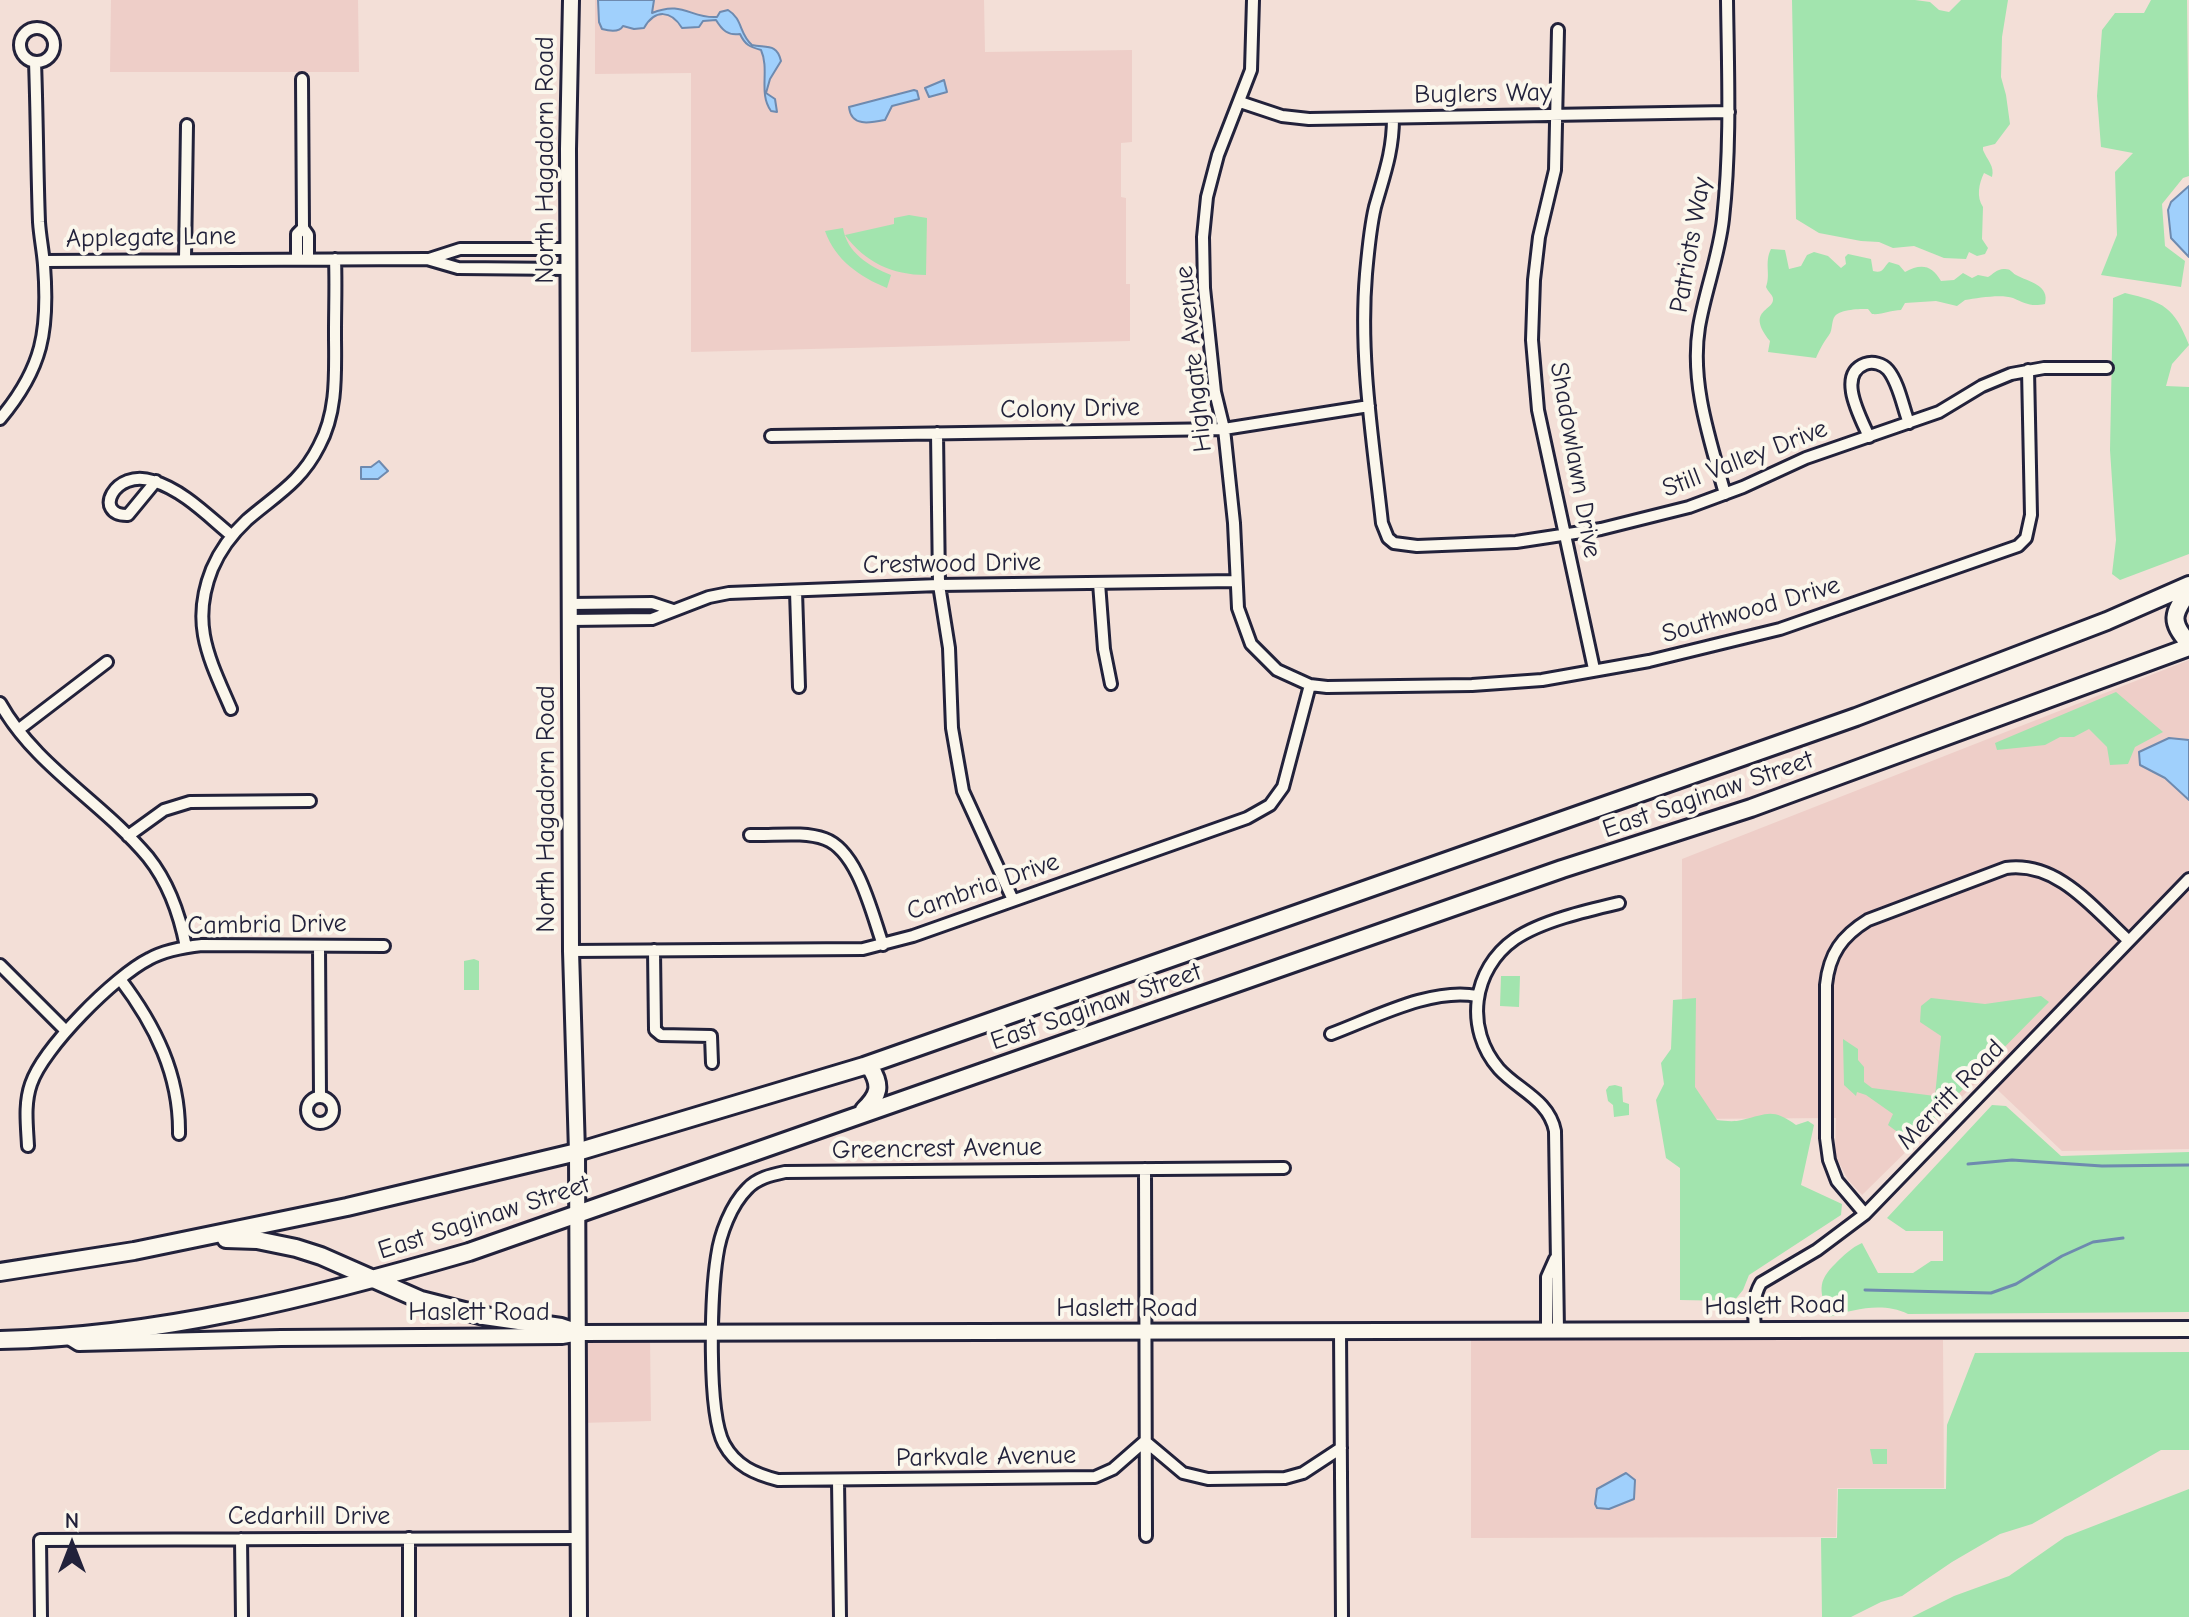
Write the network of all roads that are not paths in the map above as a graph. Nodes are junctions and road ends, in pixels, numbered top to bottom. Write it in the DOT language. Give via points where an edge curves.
graph roads {
  1 [pos="571,0"];
  2 [pos="1253,0"];
  3 [pos="1727,0"];
  4 [pos="1558,30"];
  5 [pos="35,62"];
  6 [pos="302,79"];
  7 [pos="1240,102"];
  8 [pos="1729,112"];
  9 [pos="1557,115"];
  10 [pos="1393,118"];
  11 [pos="187,125"];
  12 [pos="568,249"];
  13 [pos="185,259"];
  14 [pos="302,259"];
  15 [pos="335,259"];
  16 [pos="427,259"];
  17 [pos="44,261"];
  18 [pos="568,269"];
  19 [pos="2107,368"];
  20 [pos="2028,370"];
  21 [pos="1369,406"];
  22 [pos="0,419"];
  23 [pos="1909,423"];
  24 [pos="1224,429"];
  25 [pos="937,433"];
  26 [pos="771,436"];
  27 [pos="1869,437"];
  28 [pos="156,481"];
  29 [pos="1725,494"];
  30 [pos="231,535"];
  31 [pos="1565,536"];
  32 [pos="1236,581"];
  33 [pos="1099,583"];
  34 [pos="939,585"];
  35 [pos="2189,585"];
  36 [pos="796,591"];
  37 [pos="2189,591"];
  38 [pos="570,604"];
  39 [pos="673,610"];
  40 [pos="570,620"];
  41 [pos="2189,645"];
  42 [pos="107,662"];
  43 [pos="1594,669"];
  44 [pos="1111,684"];
  45 [pos="1310,685"];
  46 [pos="799,687"];
  47 [pos="0,703"];
  48 [pos="231,709"];
  49 [pos="18,730"];
  50 [pos="310,801"];
  51 [pos="750,835"];
  52 [pos="128,836"];
  53 [pos="2189,879"];
  54 [pos="1013,900"];
  55 [pos="1619,903"];
  56 [pos="2129,941"];
  57 [pos="883,945"];
  58 [pos="319,946"];
  59 [pos="384,946"];
  60 [pos="186,947"];
  61 [pos="654,950"];
  62 [pos="571,951"];
  63 [pos="0,965"];
  64 [pos="120,979"];
  65 [pos="1477,996"];
  66 [pos="66,1031"];
  67 [pos="1331,1034"];
  68 [pos="712,1063"];
  69 [pos="864,1066"];
  70 [pos="320,1096"];
  71 [pos="860,1113"];
  72 [pos="179,1134"];
  73 [pos="28,1146"];
  74 [pos="577,1152"];
  75 [pos="1284,1168"];
  76 [pos="1145,1169"];
  77 [pos="577,1213"];
  78 [pos="1865,1214"];
  79 [pos="185,1241"];
  80 [pos="0,1272"];
  81 [pos="371,1280"];
  82 [pos="2189,1329"];
  83 [pos="1755,1330"];
  84 [pos="1552,1331"];
  85 [pos="1146,1332"];
  86 [pos="1340,1332"];
  87 [pos="579,1333"];
  88 [pos="712,1334"];
  89 [pos="67,1336"];
  90 [pos="0,1340"];
  91 [pos="1145,1441"];
  92 [pos="1341,1448"];
  93 [pos="838,1481"];
  94 [pos="1146,1536"];
  95 [pos="409,1538"];
  96 [pos="579,1538"];
  97 [pos="241,1539"];
  98 [pos="41,1617"];
  99 [pos="242,1617"];
  100 [pos="409,1617"];
  101 [pos="579,1617"];
  102 [pos="840,1617"];
  103 [pos="1342,1617"];
  1 -- 12 [label="main road, North Hagadorn Road"];
  2 -- 7 [label="street, Highgate Avenue" via="1251,70"];
  3 -- 8 [label="street, Patriots Way"];
  4 -- 9 [label="street, Shadowlawn Drive"];
  5 -- 17 [label="street"];
  6 -- 14 [label="street" via="303,228 308,235"];
  7 -- 10 [label="street, Buglers Way" via="1309,119"];
  7 -- 24 [label="street, Highgate Avenue" via="1207,197 1203,237 1215,392"];
  8 -- 9 [label="street, Buglers Way"];
  8 -- 29 [label="street, Patriots Way" via="1723,221 1699,328 1696,368"];
  9 -- 10 [label="street, Buglers Way"];
  9 -- 31 [label="street, Shadowlawn Drive" via="1555,170 1534,280 1532,340 1538,410"];
  10 -- 21 [label="street" via="1393,144 1375,210 1366,273"];
  11 -- 13 [label="street"];
  12 -- 16 [label="street, Applegate Lane" via="460,249"];
  12 -- 18 [label="main road, North Hagadorn Road"];
  13 -- 14 [label="street, Applegate Lane"];
  13 -- 17 [label="street, Applegate Lane"];
  14 -- 15 [label="street, Applegate Lane"];
  15 -- 16 [label="street, Applegate Lane"];
  15 -- 30 [label="street" via="334,402 320,445 294,484"];
  16 -- 18 [label="street, Applegate Lane" via="458,268"];
  17 -- 22 [label="street, Applegate Lane" via="45,321 39,354 26,385"];
  18 -- 38 [label="main road, North Hagadorn Road"];
  19 -- 20 [label="street, Still Valley Drive"];
  20 -- 23 [label="street, Still Valley Drive" via="1997,378"];
  20 -- 43 [label="street, Southwood Drive" via="2031,515 2026,538 2018,546 1780,629"];
  21 -- 24 [label="street, Colony Drive"];
  21 -- 31 [label="street, Still Valley Drive" via="1388,538 1402,545 1441,547"];
  23 -- 27 [label="street, Still Valley Drive"];
  23 -- 27 [label="street" via="1889,371 1879,364 1864,364 1851,381"];
  24 -- 25 [label="street, Colony Drive"];
  24 -- 32 [label="street, Highgate Avenue"];
  25 -- 26 [label="street, Colony Drive"];
  25 -- 34 [label="street"];
  27 -- 29 [label="street, Still Valley Drive"];
  28 -- 28 [label="street" via="141,477 121,483 112,494 112,511 128,515"];
  28 -- 30 [label="street"];
  29 -- 31 [label="street, Still Valley Drive" via="1639,521"];
  30 -- 48 [label="street" via="207,582 200,615 208,656"];
  31 -- 43 [label="street, Shadowlawn Drive"];
  32 -- 33 [label="street, Crestwood Drive"];
  32 -- 45 [label="street, Highgate Avenue" via="1242,625 1251,644 1277,670"];
  33 -- 34 [label="street, Crestwood Drive"];
  33 -- 44 [label="street"];
  34 -- 36 [label="street, Crestwood Drive"];
  34 -- 54 [label="street" via="963,791"];
  35 -- 69 [label="main road, East Saginaw Street" via="1856,717"];
  36 -- 39 [label="street, Crestwood Drive" via="729,593"];
  36 -- 46 [label="street"];
  37 -- 41 [label="main road" via="2175,618"];
  38 -- 39 [label="street, Crestwood Drive" via="652,603"];
  38 -- 40 [label="main road, North Hagadorn Road"];
  39 -- 40 [label="street, Crestwood Drive" via="652,619"];
  40 -- 62 [label="main road, North Hagadorn Road"];
  41 -- 71 [label="main road, East Saginaw Street" via="1751,808"];
  42 -- 49 [label="street"];
  43 -- 45 [label="street, Southwood Drive" via="1542,680 1472,685"];
  45 -- 54 [label="street, Cambria Drive" via="1288,775 1270,805 1247,818"];
  47 -- 49 [label="street"];
  49 -- 52 [label="street"];
  50 -- 52 [label="street" via="190,802 164,810"];
  51 -- 57 [label="street" via="814,836 843,850"];
  52 -- 60 [label="street" via="159,873"];
  53 -- 56 [label="street, Merritt Road"];
  54 -- 57 [label="street, Cambria Drive"];
  55 -- 65 [label="street" via="1514,940 1493,963"];
  56 -- 78 [label="street, Merritt Road"];
  56 -- 78 [label="street" via="2061,880 2037,868 2016,867 1868,920 1839,943 1826,985 1827,1150 1837,1181"];
  57 -- 61 [label="street, Cambria Drive"];
  58 -- 59 [label="street, Cambria Drive"];
  58 -- 60 [label="street, Cambria Drive"];
  58 -- 70 [label="street"];
  60 -- 64 [label="street, Cambria Drive" via="152,957"];
  61 -- 62 [label="street, Cambria Drive"];
  61 -- 68 [label="street" via="655,1030 661,1035 711,1036"];
  62 -- 74 [label="main road, North Hagadorn Road"];
  63 -- 66 [label="street"];
  64 -- 66 [label="street, Cambria Drive"];
  64 -- 72 [label="street" via="154,1031 176,1086"];
  65 -- 67 [label="street" via="1438,995"];
  65 -- 84 [label="street" via="1481,1036 1496,1065 1553,1120 1555,1259 1547,1277"];
  66 -- 73 [label="street, Cambria Drive" via="38,1065 30,1086"];
  69 -- 71 [label="main road" via="878,1079 879,1089"];
  69 -- 74 [label="main road, East Saginaw Street"];
  71 -- 77 [label="main road, East Saginaw Street"];
  74 -- 77 [label="main road, North Hagadorn Road"];
  74 -- 79 [label="main road, East Saginaw Street"];
  75 -- 76 [label="street, Greencrest Avenue"];
  76 -- 85 [label="street"];
  76 -- 88 [label="street, Greencrest Avenue" via="768,1175 741,1197 722,1237"];
  77 -- 81 [label="main road, East Saginaw Street"];
  77 -- 87 [label="main road, North Hagadorn Road"];
  78 -- 83 [label="street, Merritt Road" via="1761,1283 1754,1303"];
  79 -- 80 [label="main road, East Saginaw Street"];
  79 -- 81 [label="main road" via="275,1243 321,1256"];
  81 -- 87 [label="main road" via="463,1312"];
  81 -- 89 [label="main road, East Saginaw Street" via="228,1312"];
  82 -- 83 [label="main road, Haslett Road"];
  83 -- 84 [label="main road, Haslett Road"];
  84 -- 86 [label="main road, Haslett Road"];
  85 -- 86 [label="main road, Haslett Road"];
  85 -- 88 [label="main road, Haslett Road"];
  85 -- 91 [label="street"];
  86 -- 92 [label="street"];
  87 -- 88 [label="main road, Haslett Road"];
  87 -- 89 [label="main road, Haslett Road" via="79,1343"];
  87 -- 96 [label="main road, North Hagadorn Road"];
  88 -- 93 [label="street, Parkvale Avenue" via="718,1431 736,1461 755,1474 778,1480"];
  89 -- 90 [label="main road, East Saginaw Street"];
  91 -- 92 [label="street" via="1183,1473 1208,1479 1285,1478 1303,1473"];
  91 -- 93 [label="street, Parkvale Avenue" via="1113,1469 1095,1477"];
  91 -- 94 [label="street"];
  92 -- 103 [label="street"];
  93 -- 102 [label="street"];
  95 -- 96 [label="street, Cedarhill Drive"];
  95 -- 97 [label="street, Cedarhill Drive"];
  95 -- 100 [label="street"];
  96 -- 101 [label="main road, North Hagadorn Road"];
  97 -- 98 [label="street, Cedarhill Drive" via="40,1540"];
  97 -- 99 [label="street"];
}
